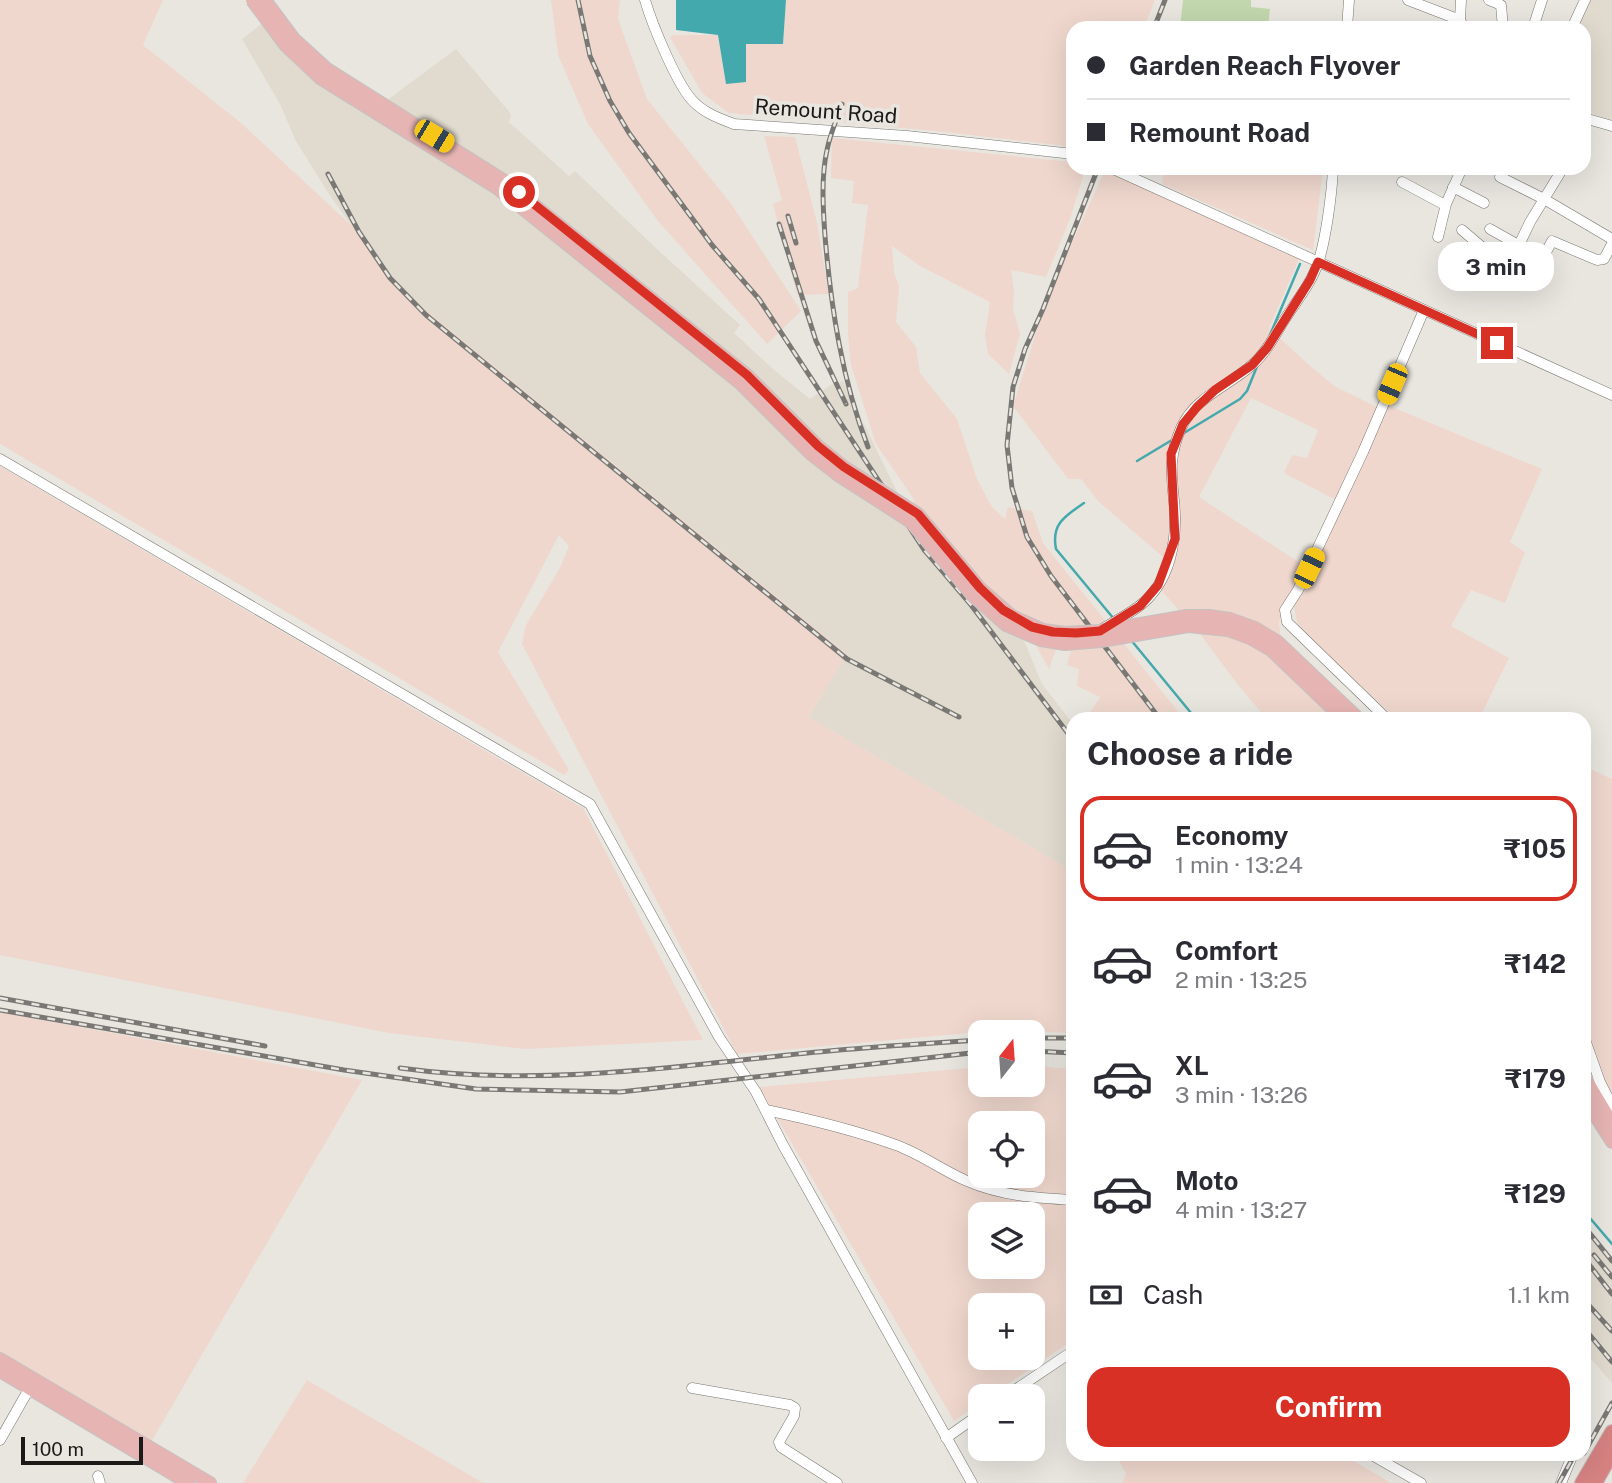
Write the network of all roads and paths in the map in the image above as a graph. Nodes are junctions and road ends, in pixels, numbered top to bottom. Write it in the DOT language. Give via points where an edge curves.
graph roads {
  1 [pos="252,0"];
  2 [pos="265,0"];
  3 [pos="645,0"];
  4 [pos="1349,0"];
  5 [pos="1408,0"];
  6 [pos="1461,0"];
  7 [pos="1489,0"];
  8 [pos="1542,0"];
  9 [pos="1585,0"];
  10 [pos="1350,21"];
  11 [pos="1455,21"];
  12 [pos="1462,21"];
  13 [pos="1502,21"];
  14 [pos="1535,21"];
  15 [pos="1575,21"];
  16 [pos="1591,120"];
  17 [pos="1612,126"];
  18 [pos="1066,153"];
  19 [pos="1126,175"];
  20 [pos="1333,175"];
  21 [pos="1459,175"];
  22 [pos="1501,175"];
  23 [pos="1559,175"];
  24 [pos="1402,183"];
  25 [pos="1453,187"];
  26 [pos="1544,199"];
  27 [pos="1484,202"];
  28 [pos="1445,205"];
  29 [pos="1490,229"];
  30 [pos="1462,230"];
  31 [pos="1438,237"];
  32 [pos="1612,242"];
  33 [pos="1520,246"];
  34 [pos="1513,260"];
  35 [pos="1318,262"];
  36 [pos="1501,282"];
  37 [pos="1424,310"];
  38 [pos="1612,395"];
  39 [pos="0,459"];
  40 [pos="1100,631"];
  41 [pos="1336,712"];
  42 [pos="1352,712"];
  43 [pos="1380,712"];
  44 [pos="1591,1057"];
  45 [pos="1591,1088"];
  46 [pos="1612,1106"];
  47 [pos="1591,1109"];
  48 [pos="766,1110"];
  49 [pos="1612,1123"];
  50 [pos="1612,1142"];
  51 [pos="1066,1199"];
  52 [pos="1066,1356"];
  53 [pos="0,1359"];
  54 [pos="0,1371"];
  55 [pos="1024,1384"];
  56 [pos="692,1388"];
  57 [pos="29,1389"];
  58 [pos="968,1422"];
  59 [pos="1612,1432"];
  60 [pos="946,1438"];
  61 [pos="0,1440"];
  62 [pos="1612,1453"];
  63 [pos="1382,1461"];
  64 [pos="1570,1461"];
  65 [pos="188,1483"];
  66 [pos="210,1483"];
  67 [pos="837,1483"];
  68 [pos="972,1483"];
  69 [pos="1421,1483"];
  70 [pos="1561,1483"];
  71 [pos="1582,1483"];
  72 [pos="1595,1483"];
  1 -- 41 [label="main road, bridge" via="286,46 320,78 497,188 740,383 811,454 911,522 972,595 1006,625 1041,640 1065,644 1188,626 1228,630 1271,650"];
  2 -- 40 [label="main road, bridge" via="294,39 327,69 503,180 747,375 844,467 918,514 1003,610 1032,627 1053,632"];
  3 -- 18 [label="street, Remount Road" via="691,99 709,114 734,124"];
  4 -- 10 [label="street"];
  5 -- 11 [label="street"];
  6 -- 12 [label="street"];
  7 -- 13 [label="street" via="1501,5"];
  8 -- 14 [label="street"];
  9 -- 15 [label="street"];
  16 -- 17 [label="street"];
  19 -- 35 [label="street"];
  20 -- 35 [label="street"];
  21 -- 25 [label="street"];
  22 -- 26 [label="street"];
  23 -- 26 [label="street"];
  24 -- 28 [label="street"];
  25 -- 27 [label="street"];
  25 -- 28 [label="street"];
  26 -- 32 [label="street"];
  26 -- 33 [label="street"];
  28 -- 31 [label="street"];
  29 -- 33 [label="street"];
  30 -- 34 [label="street" via="1483,248"];
  32 -- 34 [label="street" via="1604,259 1552,241 1537,269"];
  33 -- 34 [label="street"];
  34 -- 36 [label="street"];
  35 -- 37 [label="street"];
  35 -- 40 [label="street" via="1267,348 1252,365 1215,390 1183,424 1171,454 1176,532 1166,567 1140,606"];
  37 -- 38 [label="street"];
  37 -- 43 [label="street" via="1286,610 1287,622"];
  39 -- 48 [label="street" via="590,804 719,1037"];
  40 -- 42 [label="main road, bridge" via="1187,616 1243,623 1278,642"];
  44 -- 46 [label="street"];
  45 -- 49 [label="main road"];
  47 -- 50 [label="main road"];
  48 -- 51 [label="street" via="896,1145 993,1190"];
  48 -- 60 [label="street"];
  52 -- 55 [label="street"];
  53 -- 66 [label="main road"];
  54 -- 57 [label="main road"];
  56 -- 67 [label="street" via="795,1408 779,1442 781,1447"];
  57 -- 61 [label="street"];
  57 -- 65 [label="main road"];
  58 -- 60 [label="street"];
  59 -- 71 [label="highway"];
  60 -- 68 [label="street"];
  62 -- 72 [label="highway"];
  63 -- 69 [label="street"];
  64 -- 70 [label="street"];
}
